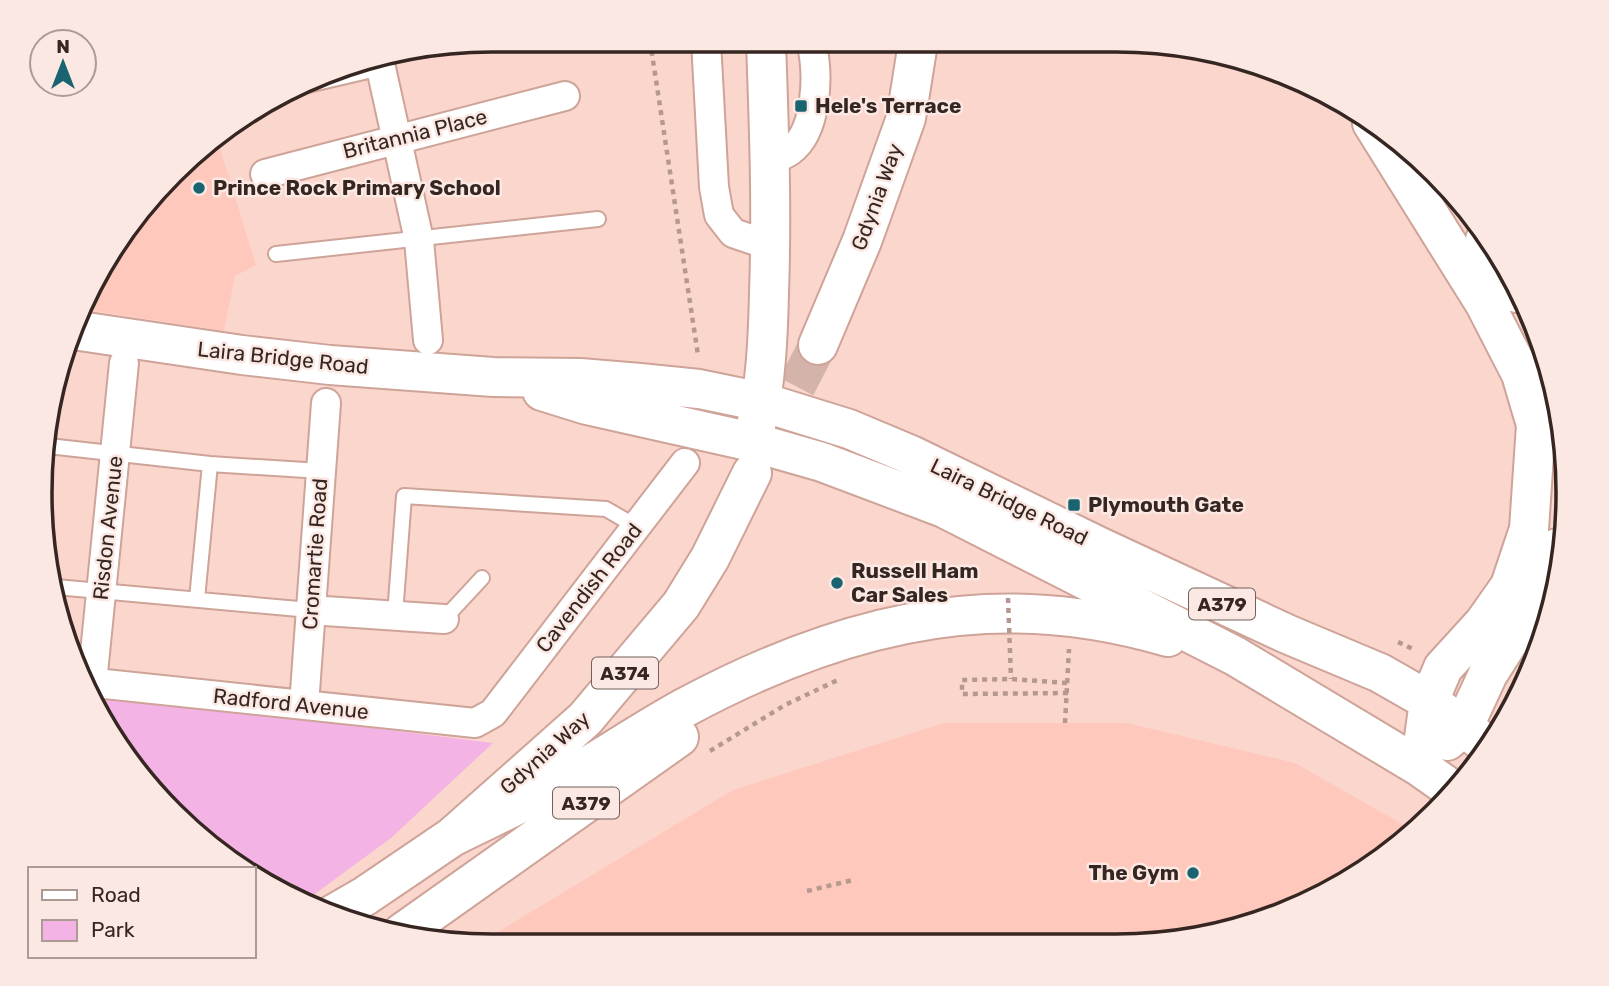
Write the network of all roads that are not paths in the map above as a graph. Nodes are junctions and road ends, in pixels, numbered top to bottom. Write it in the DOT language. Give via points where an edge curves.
graph roads {
  1 [pos="707,53"];
  2 [pos="766,53"];
  3 [pos="814,53"];
  4 [pos="916,53"];
  5 [pos="381,68"];
  6 [pos="565,96"];
  7 [pos="396,138"];
  8 [pos="1387,147"];
  9 [pos="770,161"];
  10 [pos="265,173"];
  11 [pos="598,219"];
  12 [pos="419,240"];
  13 [pos="771,246"];
  14 [pos="276,254"];
  15 [pos="83,332"];
  16 [pos="428,340"];
  17 [pos="818,345"];
  18 [pos="124,363"];
  19 [pos="493,377"];
  20 [pos="762,402"];
  21 [pos="326,403"];
  22 [pos="55,447"];
  23 [pos="115,455"];
  24 [pos="752,457"];
  25 [pos="685,463"];
  26 [pos="210,464"];
  27 [pos="321,471"];
  28 [pos="636,527"];
  29 [pos="1550,569"];
  30 [pos="482,578"];
  31 [pos="63,587"];
  32 [pos="102,590"];
  33 [pos="197,599"];
  34 [pos="310,610"];
  35 [pos="395,615"];
  36 [pos="443,619"];
  37 [pos="1235,656"];
  38 [pos="766,669"];
  39 [pos="92,674"];
  40 [pos="97,687"];
  41 [pos="1429,701"];
  42 [pos="304,705"];
  43 [pos="493,713"];
  44 [pos="1475,735"];
  45 [pos="1420,767"];
  46 [pos="1445,785"];
  47 [pos="452,837"];
  48 [pos="344,907"];
  49 [pos="412,926"];
  1 -- 13 [label="street" via="719,215 733,233"];
  2 -- 9 [label="main road, A374"];
  3 -- 9 [label="street" via="814,108 792,150"];
  4 -- 17 [label="main road, Gdynia Way" via="906,118 862,242"];
  5 -- 7 [label="street"];
  6 -- 7 [label="street, Britannia Place"];
  7 -- 10 [label="street, Britannia Place"];
  7 -- 12 [label="street"];
  8 -- 41 [label="main road" via="1485,304 1521,374 1536,425 1529,530 1510,586 1443,668"];
  9 -- 13 [label="main road, A374"];
  11 -- 12 [label="lane"];
  12 -- 14 [label="lane"];
  12 -- 16 [label="street"];
  13 -- 20 [label="main road, A374"];
  15 -- 19 [label="main road, Laira Bridge Road / A379" via="330,365"];
  18 -- 23 [label="street, Risdon Avenue"];
  19 -- 20 [label="main road, Laira Bridge Road / A379" via="580,378 699,389"];
  19 -- 24 [label="main road, Laira Bridge Road / A379"];
  20 -- 24 [label="main road, A374"];
  20 -- 41 [label="main road, Laira Bridge Road / A379" via="849,429 911,455 1286,634 1380,673"];
  21 -- 27 [label="street, Cromartie Road"];
  22 -- 23 [label="lane"];
  23 -- 26 [label="lane"];
  23 -- 32 [label="street, Risdon Avenue"];
  24 -- 37 [label="main road, Laira Bridge Road / A379" via="822,462 944,508"];
  24 -- 47 [label="main road, Gdynia Way / A374" via="710,558 652,642 585,719"];
  25 -- 28 [label="street, Cavendish Road"];
  26 -- 27 [label="lane"];
  26 -- 33 [label="lane"];
  27 -- 34 [label="street, Cromartie Road"];
  28 -- 35 [label="lane" via="606,509 404,496"];
  28 -- 43 [label="street, Cavendish Road"];
  29 -- 44 [label="main road" via="1488,674"];
  30 -- 36 [label="lane"];
  31 -- 32 [label="lane"];
  32 -- 33 [label="lane"];
  32 -- 39 [label="street, Risdon Avenue"];
  33 -- 34 [label="lane"];
  34 -- 35 [label="street"];
  34 -- 42 [label="street, Cromartie Road"];
  35 -- 36 [label="street"];
  37 -- 38 [label="main road, A379" via="1148,631 1084,619 985,614 885,629"];
  37 -- 45 [label="main road, Laira Bridge Road / A379"];
  38 -- 47 [label="main road, A379" via="687,707 560,783"];
  38 -- 49 [label="main road, A379" via="683,734"];
  40 -- 42 [label="street, Radford Avenue"];
  41 -- 44 [label="main road, Laira Bridge Road / A379"];
  41 -- 45 [label="main road"];
  42 -- 43 [label="street, Radford Avenue" via="475,723"];
  44 -- 45 [label="main road"];
  45 -- 46 [label="main road, Laira Bridge Road / A379"];
  47 -- 48 [label="main road, Gdynia Way / A374"];
}
